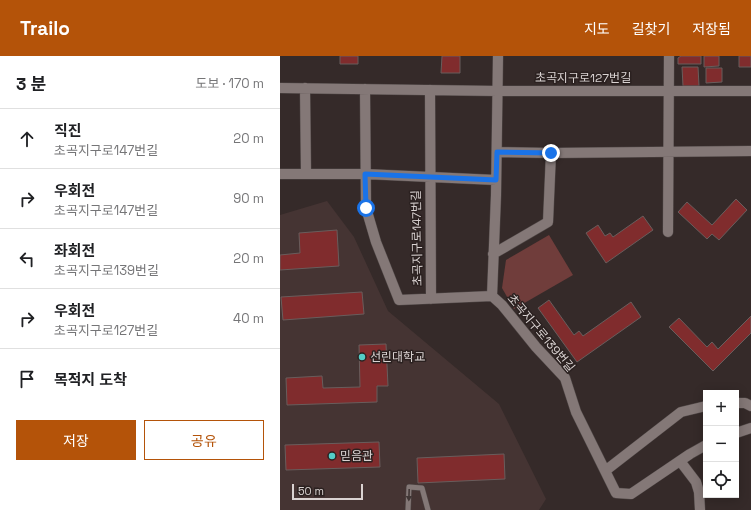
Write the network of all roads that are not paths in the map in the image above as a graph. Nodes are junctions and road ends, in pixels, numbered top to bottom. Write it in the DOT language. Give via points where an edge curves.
graph roads {
  1 [pos="498,56"];
  2 [pos="669,56"];
  3 [pos="280,88"];
  4 [pos="305,88"];
  5 [pos="365,89"];
  6 [pos="430,90"];
  7 [pos="498,91"];
  8 [pos="669,91"];
  9 [pos="751,92"];
  10 [pos="751,151"];
  11 [pos="497,152"];
  12 [pos="669,152"];
  13 [pos="551,153"];
  14 [pos="280,174"];
  15 [pos="306,174"];
  16 [pos="365,174"];
  17 [pos="429,178"];
  18 [pos="496,180"];
  19 [pos="668,232"];
  20 [pos="494,254"];
  21 [pos="492,296"];
  22 [pos="431,299"];
  23 [pos="739,403"];
  24 [pos="751,406"];
  25 [pos="703,407"];
  26 [pos="751,428"];
  27 [pos="739,432"];
  28 [pos="703,447"];
  29 [pos="680,461"];
  30 [pos="605,471"];
  31 [pos="408,510"];
  32 [pos="428,510"];
  33 [pos="700,510"];
  1 -- 7 [label="street, 초곡지구로139번길"];
  2 -- 8 [label="street"];
  3 -- 4 [label="street"];
  4 -- 5 [label="street"];
  4 -- 15 [label="street"];
  5 -- 6 [label="street"];
  5 -- 16 [label="street, 초곡지구로147번길"];
  6 -- 7 [label="street"];
  6 -- 17 [label="street, 초곡지구로147번길"];
  7 -- 8 [label="street, 초곡지구로127번길"];
  7 -- 11 [label="street, 초곡지구로139번길"];
  8 -- 9 [label="street, 초곡지구로127번길"];
  8 -- 12 [label="street"];
  10 -- 12 [label="street"];
  11 -- 13 [label="street"];
  11 -- 18 [label="street, 초곡지구로139번길"];
  12 -- 13 [label="street"];
  12 -- 19 [label="street"];
  13 -- 20 [label="street" via="548,222"];
  14 -- 15 [label="street, 초곡지구로147번길"];
  15 -- 16 [label="street, 초곡지구로147번길"];
  16 -- 17 [label="street, 초곡지구로147번길"];
  16 -- 22 [label="street, 초곡지구로147번길" via="366,208 376,242 399,300"];
  17 -- 18 [label="street, 초곡지구로147번길"];
  17 -- 22 [label="street, 초곡지구로147번길"];
  18 -- 20 [label="street, 초곡지구로139번길"];
  20 -- 21 [label="street, 초곡지구로139번길"];
  21 -- 22 [label="street, 초곡지구로147번길"];
  21 -- 30 [label="street, 초곡지구로139번길" via="565,378 576,412"];
  23 -- 24 [label="street"];
  25 -- 30 [label="street" via="681,412"];
  26 -- 27 [label="street"];
  28 -- 29 [label="street, 초곡지구로139번길"];
  29 -- 30 [label="street, 초곡지구로139번길" via="631,494 616,493"];
  29 -- 33 [label="street" via="696,482"];
  32 -- 31 [label="lane, one-way" via="422,488 409,487"];
}
